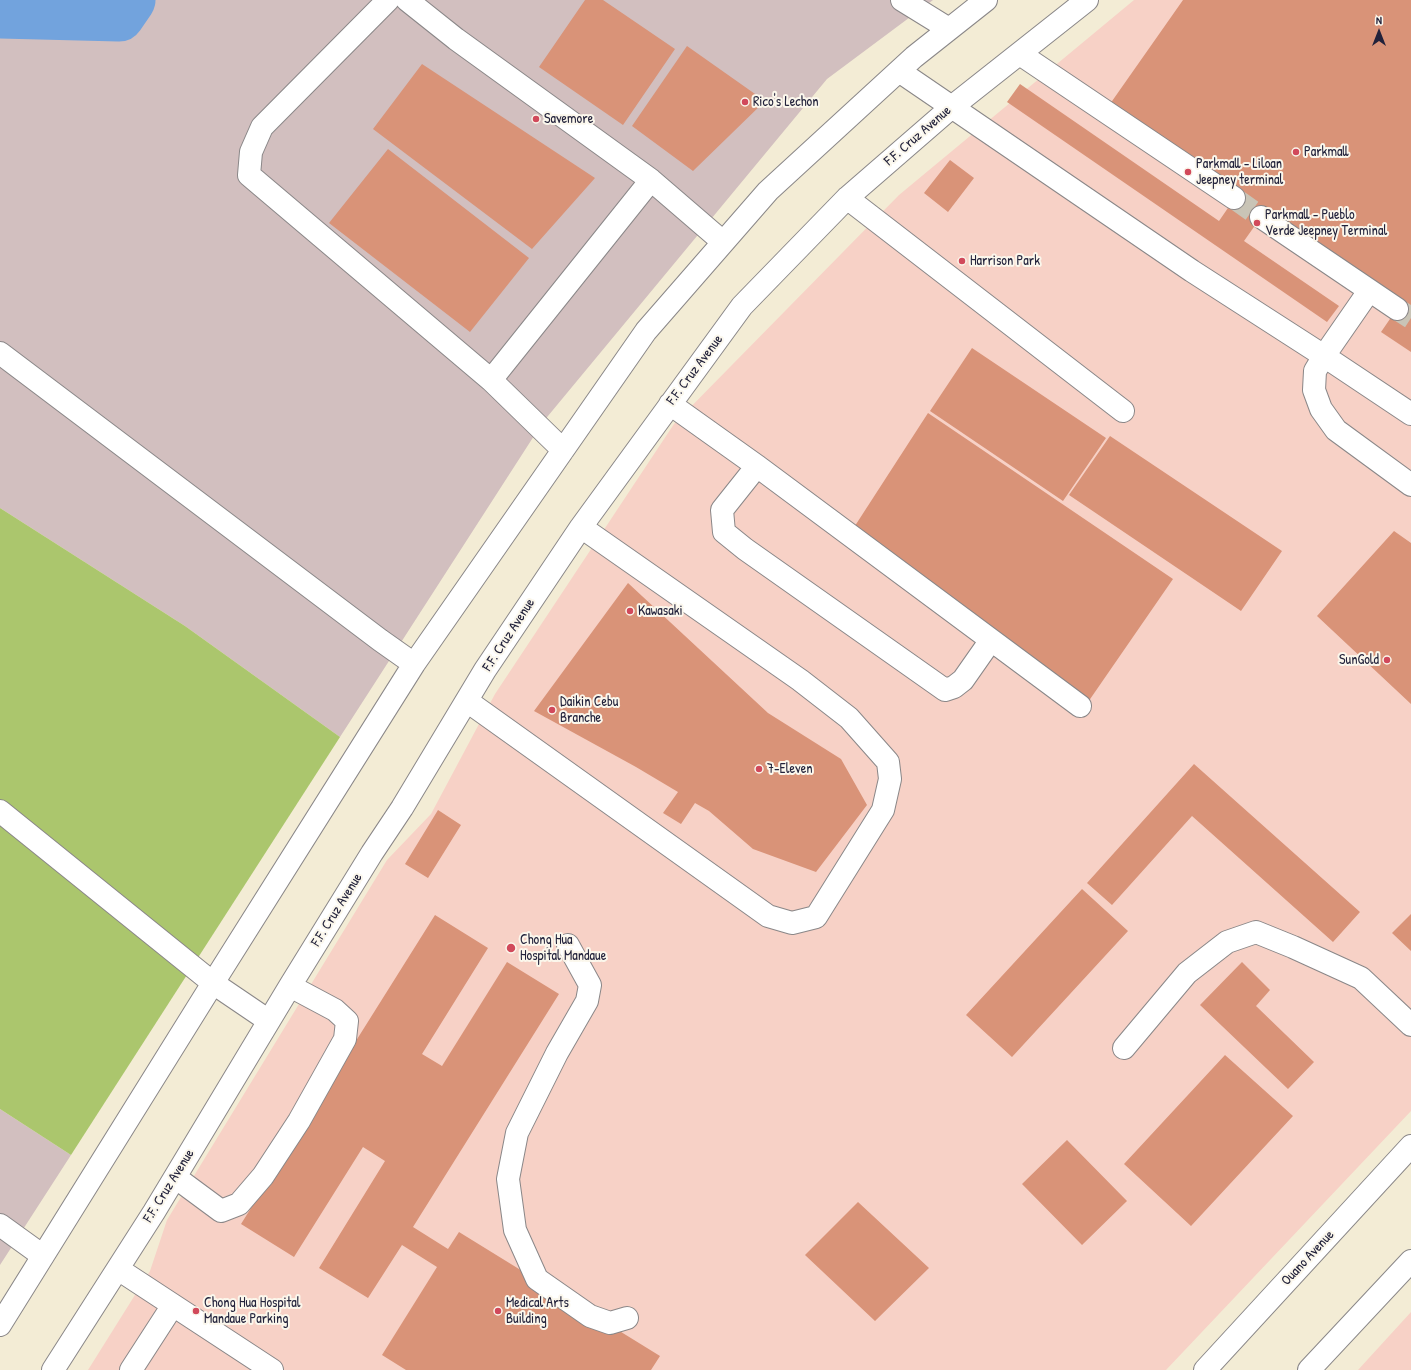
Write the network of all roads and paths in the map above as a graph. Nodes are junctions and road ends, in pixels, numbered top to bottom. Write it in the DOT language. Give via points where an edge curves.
graph roads {
  1 [pos="388,0"];
  2 [pos="407,0"];
  3 [pos="902,0"];
  4 [pos="986,0"];
  5 [pos="1087,0"];
  6 [pos="949,29"];
  7 [pos="1020,54"];
  8 [pos="899,71"];
  9 [pos="952,106"];
  10 [pos="651,180"];
  11 [pos="847,198"];
  12 [pos="1234,198"];
  13 [pos="1261,217"];
  14 [pos="723,242"];
  15 [pos="1368,291"];
  16 [pos="1397,309"];
  17 [pos="0,352"];
  18 [pos="1324,356"];
  19 [pos="491,380"];
  20 [pos="670,404"];
  21 [pos="1123,411"];
  22 [pos="1411,414"];
  23 [pos="563,450"];
  24 [pos="757,466"];
  25 [pos="1411,485"];
  26 [pos="581,526"];
  27 [pos="991,640"];
  28 [pos="414,664"];
  29 [pos="466,701"];
  30 [pos="1080,706"];
  31 [pos="0,811"];
  32 [pos="568,945"];
  33 [pos="212,983"];
  34 [pos="290,986"];
  35 [pos="269,1021"];
  36 [pos="1411,1025"];
  37 [pos="1124,1048"];
  38 [pos="1411,1146"];
  39 [pos="175,1177"];
  40 [pos="0,1225"];
  41 [pos="43,1256"];
  42 [pos="1411,1261"];
  43 [pos="118,1269"];
  44 [pos="173,1305"];
  45 [pos="627,1318"];
  46 [pos="0,1325"];
  47 [pos="53,1370"];
  48 [pos="131,1370"];
  49 [pos="272,1370"];
  50 [pos="1205,1370"];
  51 [pos="1308,1370"];
  1 -- 19 [label="main road" via="262,127 251,152 249,175"];
  2 -- 10 [label="main road" via="456,40"];
  3 -- 6 [label="main road"];
  4 -- 6 [label="main road"];
  5 -- 7 [label="main road, F.F. Cruz Avenue"];
  6 -- 8 [label="main road"];
  7 -- 9 [label="main road, F.F. Cruz Avenue"];
  7 -- 12 [label="main road"];
  8 -- 9 [label="main road"];
  8 -- 14 [label="main road" via="768,191"];
  9 -- 11 [label="main road, F.F. Cruz Avenue"];
  9 -- 18 [label="main road" via="1192,271"];
  10 -- 14 [label="main road"];
  10 -- 19 [label="main road"];
  11 -- 20 [label="main road, F.F. Cruz Avenue" via="742,306"];
  11 -- 21 [label="main road"];
  13 -- 15 [label="main road"];
  14 -- 23 [label="main road" via="646,331"];
  15 -- 16 [label="main road"];
  15 -- 18 [label="main road"];
  17 -- 28 [label="main road"];
  18 -- 22 [label="main road"];
  18 -- 25 [label="main road" via="1315,371 1314,390 1321,409 1336,430"];
  19 -- 23 [label="main road"];
  20 -- 24 [label="main road"];
  20 -- 26 [label="main road, F.F. Cruz Avenue"];
  23 -- 28 [label="main road"];
  24 -- 27 [label="main road"];
  24 -- 27 [label="main road" via="722,510 724,532 745,549 945,690 963,680"];
  26 -- 29 [label="main road, F.F. Cruz Avenue"];
  26 -- 29 [label="main road" via="800,680 849,718 888,762 890,779 882,810 816,917 792,923 768,916"];
  27 -- 30 [label="main road"];
  28 -- 33 [label="main road"];
  29 -- 34 [label="main road, F.F. Cruz Avenue"];
  31 -- 33 [label="main road"];
  32 -- 45 [label="main road" via="590,985 587,1001 557,1053 517,1133 508,1179 515,1230 537,1279 590,1316 610,1323"];
  33 -- 35 [label="main road"];
  33 -- 41 [label="main road"];
  34 -- 35 [label="main road, F.F. Cruz Avenue"];
  34 -- 39 [label="main road" via="335,1010 347,1021 345,1039 299,1121 263,1176 239,1204 221,1211"];
  35 -- 39 [label="main road, F.F. Cruz Avenue"];
  36 -- 37 [label="main road" via="1361,978 1256,932 1227,942 1187,974"];
  38 -- 50 [label="main road, Ouano Avenue"];
  39 -- 43 [label="main road, F.F. Cruz Avenue"];
  40 -- 41 [label="main road"];
  41 -- 46 [label="main road"];
  42 -- 51 [label="main road"];
  43 -- 44 [label="main road"];
  43 -- 47 [label="main road, F.F. Cruz Avenue"];
  44 -- 48 [label="main road"];
  44 -- 49 [label="main road"];
}
